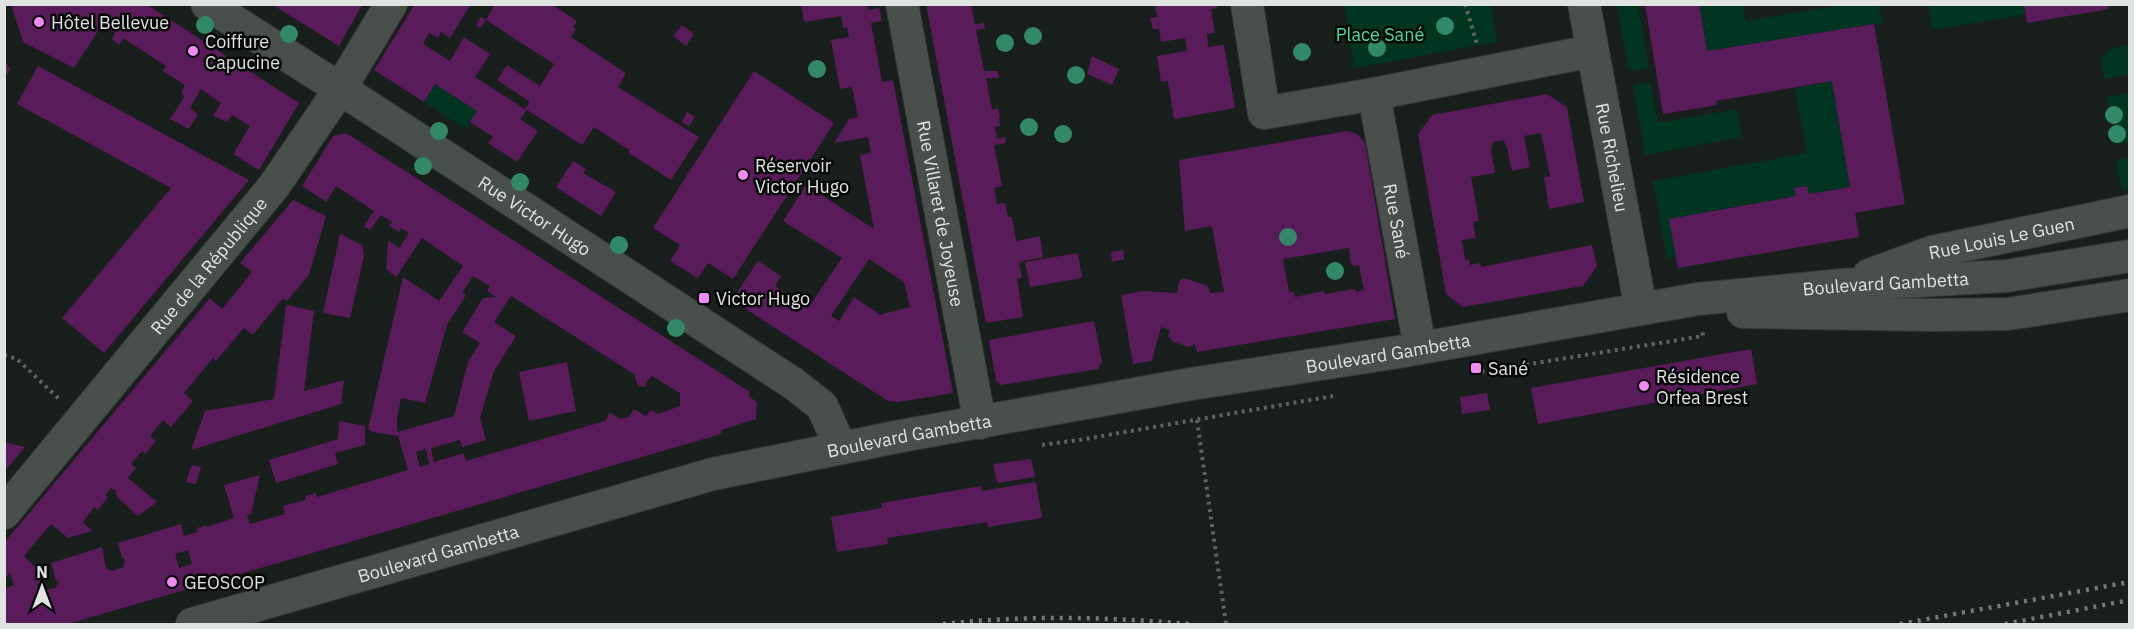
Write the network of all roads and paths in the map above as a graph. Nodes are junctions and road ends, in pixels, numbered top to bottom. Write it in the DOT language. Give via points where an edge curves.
graph roads {
  1 [pos="207,4"];
  2 [pos="391,4"];
  3 [pos="902,4"];
  4 [pos="1247,4"];
  5 [pos="1464,4"];
  6 [pos="1584,4"];
  7 [pos="1593,51"];
  8 [pos="1482,72"];
  9 [pos="340,89"];
  10 [pos="1374,94"];
  11 [pos="2130,211"];
  12 [pos="2130,256"];
  13 [pos="1933,266"];
  14 [pos="1842,285"];
  15 [pos="2130,295"];
  16 [pos="1641,309"];
  17 [pos="1700,312"];
  18 [pos="1934,315"];
  19 [pos="1420,348"];
  20 [pos="4,355"];
  21 [pos="1473,373"];
  22 [pos="1334,396"];
  23 [pos="67,406"];
  24 [pos="980,423"];
  25 [pos="841,448"];
  26 [pos="4,513"];
  27 [pos="192,624"];
  28 [pos="1226,624"];
  1 -- 9 [label="street, Rue Victor Hugo"];
  2 -- 9 [label="street, Rue de la République"];
  3 -- 24 [label="street, Rue Villaret de Joyeuse"];
  4 -- 10 [label="street" via="1264,113"];
  5 -- 8 [label="path"];
  6 -- 7 [label="street, Rue Richelieu"];
  7 -- 8 [label="street"];
  7 -- 16 [label="street, Rue Richelieu"];
  8 -- 10 [label="street"];
  9 -- 25 [label="street, Rue Victor Hugo" via="794,384 822,406"];
  9 -- 26 [label="street, Rue de la République" via="274,186"];
  10 -- 19 [label="street, Rue Sané"];
  11 -- 13 [label="street, Rue Louis Le Guen"];
  12 -- 13 [label="street, Boulevard Gambetta" via="2006,276"];
  13 -- 14 [label="street, Rue Louis Le Guen"];
  13 -- 18 [label="street"];
  14 -- 16 [label="street, Boulevard Gambetta" via="1698,299"];
  15 -- 18 [label="street, Boulevard Gambetta" via="2008,314"];
  16 -- 17 [label="street, Boulevard Gambetta"];
  16 -- 19 [label="street, Boulevard Gambetta"];
  17 -- 18 [label="street, Boulevard Gambetta"];
  17 -- 21 [label="path" via="1703,336"];
  19 -- 24 [label="street, Boulevard Gambetta" via="1179,386"];
  20 -- 23 [label="path" via="17,359"];
  22 -- 28 [label="path" via="1197,420"];
  24 -- 25 [label="street, Boulevard Gambetta"];
  25 -- 27 [label="street, Boulevard Gambetta" via="713,474"];
}
